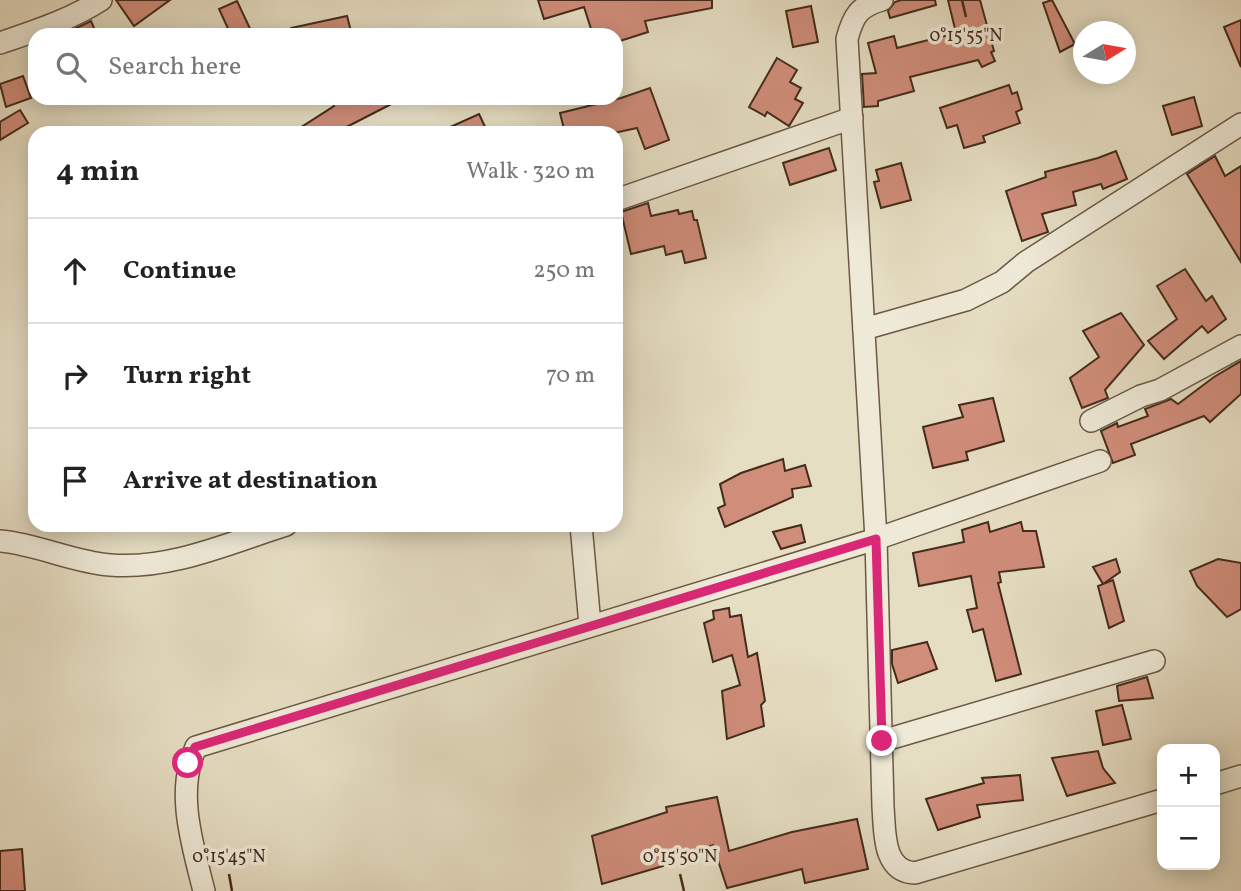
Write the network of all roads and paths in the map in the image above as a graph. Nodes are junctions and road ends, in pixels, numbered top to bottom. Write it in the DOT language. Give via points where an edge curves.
graph roads {
  1 [pos="102,0"];
  2 [pos="882,0"];
  3 [pos="43,28"];
  4 [pos="28,33"];
  5 [pos="0,43"];
  6 [pos="852,118"];
  7 [pos="1241,124"];
  8 [pos="623,198"];
  9 [pos="864,329"];
  10 [pos="1241,346"];
  11 [pos="1091,421"];
  12 [pos="1100,461"];
  13 [pos="264,532"];
  14 [pos="582,532"];
  15 [pos="876,539"];
  16 [pos="0,541"];
  17 [pos="590,625"];
  18 [pos="1154,661"];
  19 [pos="882,741"];
  20 [pos="1241,776"];
  21 [pos="1220,782"];
  22 [pos="1157,801"];
  23 [pos="204,891"];
  1 -- 3 [label="street"];
  2 -- 6 [label="street" via="866,4 852,20 847,39"];
  4 -- 5 [label="street"];
  6 -- 8 [label="street"];
  6 -- 9 [label="street"];
  7 -- 9 [label="street" via="1002,282 966,300"];
  9 -- 15 [label="street"];
  10 -- 11 [label="street"];
  12 -- 15 [label="street"];
  13 -- 16 [label="street" via="148,565 107,565"];
  14 -- 17 [label="street"];
  15 -- 17 [label="street"];
  15 -- 19 [label="street"];
  17 -- 23 [label="street" via="195,747 188,763 189,830"];
  18 -- 19 [label="street"];
  19 -- 22 [label="street" via="887,848 896,865 907,873"];
  20 -- 21 [label="street"];
}
